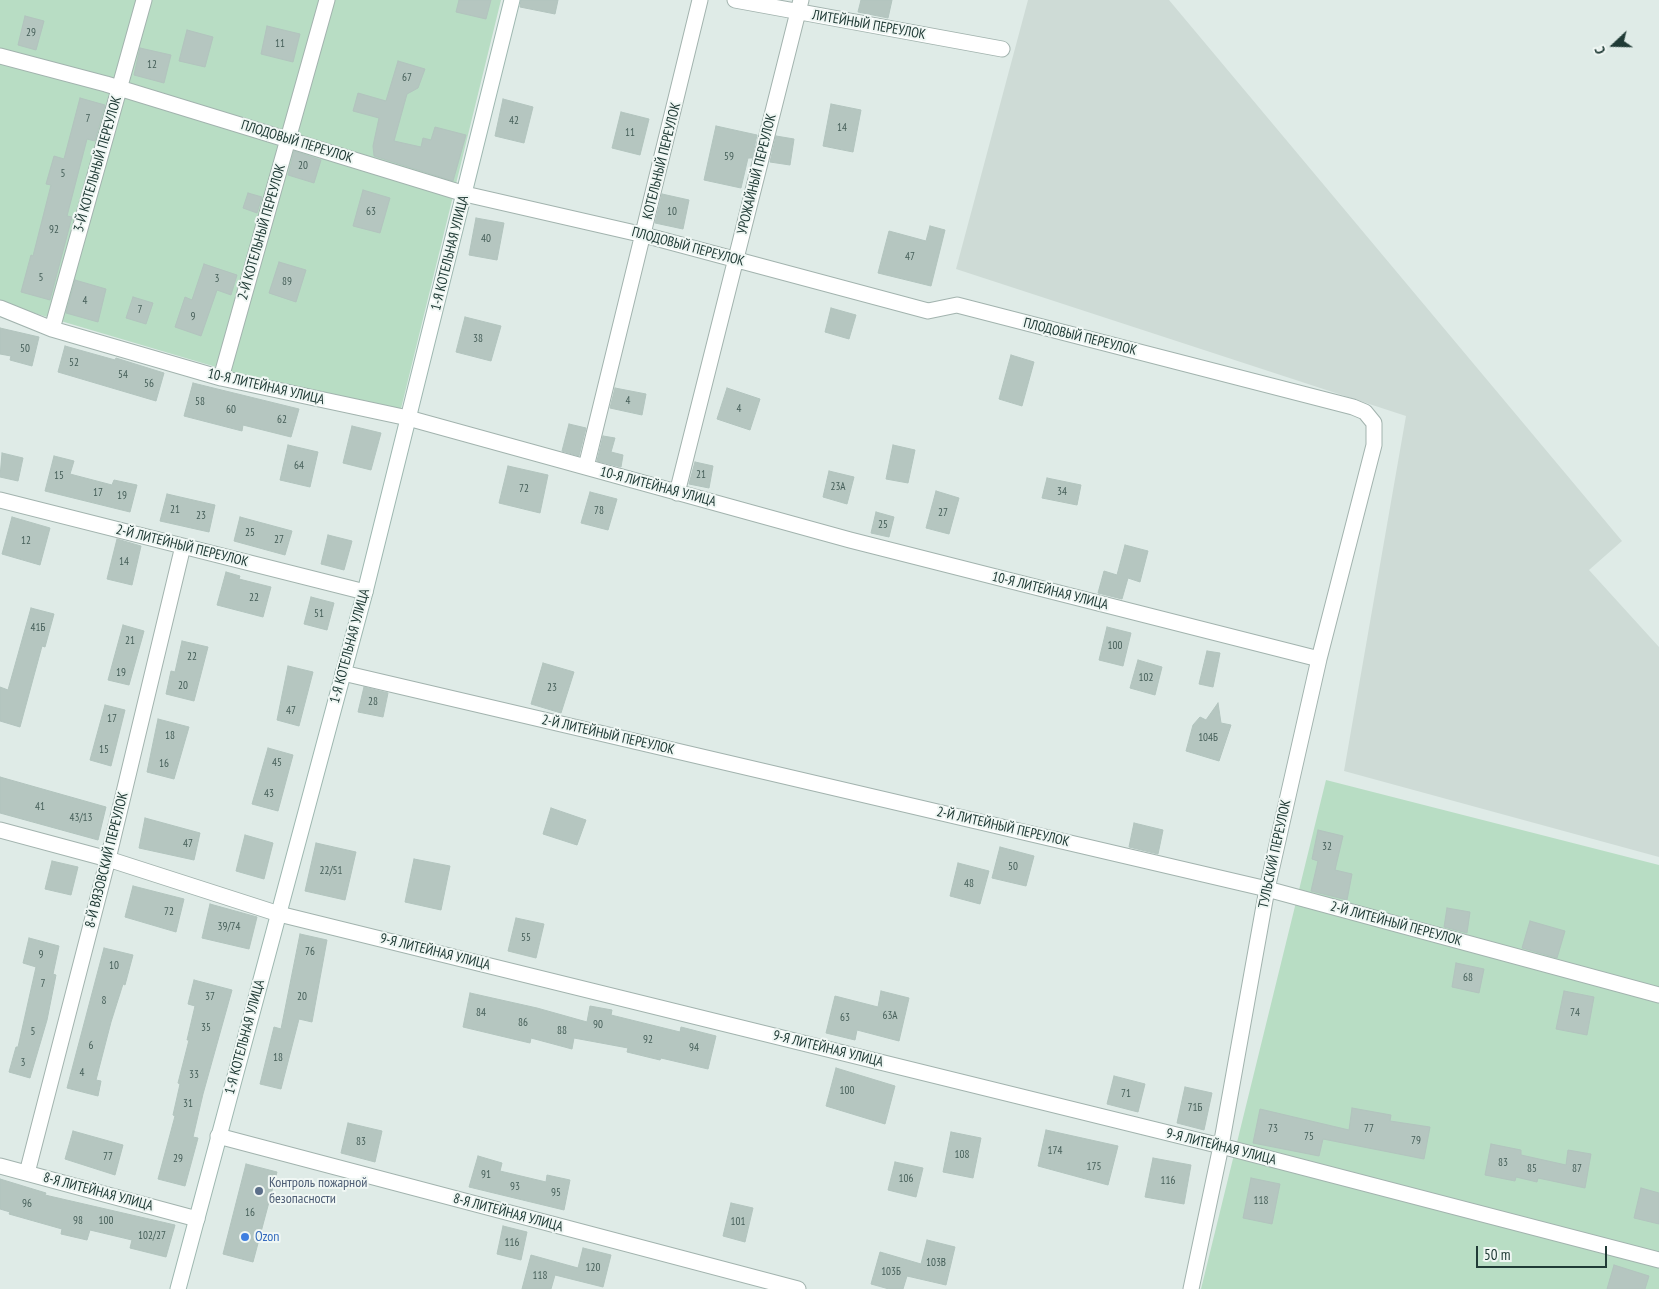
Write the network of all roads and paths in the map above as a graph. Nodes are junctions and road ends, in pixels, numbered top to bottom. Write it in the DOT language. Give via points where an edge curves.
graph roads {
  1 [pos="144,0"];
  2 [pos="327,0"];
  3 [pos="512,0"];
  4 [pos="700,0"];
  5 [pos="735,0"];
  6 [pos="799,6"];
  7 [pos="1002,49"];
  8 [pos="0,56"];
  9 [pos="119,88"];
  10 [pos="288,139"];
  11 [pos="465,194"];
  12 [pos="644,234"];
  13 [pos="736,259"];
  14 [pos="0,308"];
  15 [pos="52,329"];
  16 [pos="221,378"];
  17 [pos="408,418"];
  18 [pos="1374,423"];
  19 [pos="586,467"];
  20 [pos="677,492"];
  21 [pos="0,500"];
  22 [pos="183,546"];
  23 [pos="365,592"];
  24 [pos="1319,660"];
  25 [pos="343,673"];
  26 [pos="0,830"];
  27 [pos="108,859"];
  28 [pos="1267,889"];
  29 [pos="279,914"];
  30 [pos="1659,995"];
  31 [pos="218,1136"];
  32 [pos="1222,1146"];
  33 [pos="0,1166"];
  34 [pos="27,1173"];
  35 [pos="197,1219"];
  36 [pos="1659,1260"];
  37 [pos="178,1289"];
  38 [pos="798,1289"];
  39 [pos="1191,1289"];
  1 -- 9 [label="street, 3-Й КОТЕЛЬНЫЙ ПЕРЕУЛОК"];
  2 -- 10 [label="street, 2-Й КОТЕЛЬНЫЙ ПЕРЕУЛОК"];
  3 -- 11 [label="street, 1-Я КОТЕЛЬНАЯ УЛИЦА"];
  4 -- 12 [label="street, КОТЕЛЬНЫЙ ПЕРЕУЛОК"];
  5 -- 6 [label="street, ЛИТЕЙНЫЙ ПЕРЕУЛОК"];
  6 -- 7 [label="street, ЛИТЕЙНЫЙ ПЕРЕУЛОК"];
  6 -- 13 [label="street, УРОЖАЙНЫЙ ПЕРЕУЛОК"];
  8 -- 9 [label="street, ПЛОДОВЫЙ ПЕРЕУЛОК"];
  9 -- 10 [label="street, ПЛОДОВЫЙ ПЕРЕУЛОК"];
  9 -- 15 [label="street, 3-Й КОТЕЛЬНЫЙ ПЕРЕУЛОК"];
  10 -- 11 [label="street, ПЛОДОВЫЙ ПЕРЕУЛОК"];
  10 -- 16 [label="street, 2-Й КОТЕЛЬНЫЙ ПЕРЕУЛОК"];
  11 -- 12 [label="street, ПЛОДОВЫЙ ПЕРЕУЛОК"];
  11 -- 17 [label="street, 1-Я КОТЕЛЬНАЯ УЛИЦА"];
  12 -- 13 [label="street, ПЛОДОВЫЙ ПЕРЕУЛОК"];
  12 -- 19 [label="street, КОТЕЛЬНЫЙ ПЕРЕУЛОК"];
  13 -- 18 [label="street, ПЛОДОВЫЙ ПЕРЕУЛОК" via="928,311 957,305 1324,399 1359,410"];
  13 -- 20 [label="street, УРОЖАЙНЫЙ ПЕРЕУЛОК"];
  14 -- 15 [label="street, 10-Я ЛИТЕЙНАЯ УЛИЦА"];
  15 -- 16 [label="street, 10-Я ЛИТЕЙНАЯ УЛИЦА"];
  16 -- 17 [label="street, 10-Я ЛИТЕЙНАЯ УЛИЦА"];
  17 -- 19 [label="street, 10-Я ЛИТЕЙНАЯ УЛИЦА"];
  17 -- 23 [label="street, 1-Я КОТЕЛЬНАЯ УЛИЦА"];
  18 -- 24 [label="street, ТУЛЬСКИЙ ПЕРЕУЛОК" via="1374,445"];
  19 -- 20 [label="street, 10-Я ЛИТЕЙНАЯ УЛИЦА"];
  20 -- 24 [label="street, 10-Я ЛИТЕЙНАЯ УЛИЦА" via="850,540"];
  21 -- 22 [label="street, 2-Й ЛИТЕЙНЫЙ ПЕРЕУЛОК"];
  22 -- 23 [label="street, 2-Й ЛИТЕЙНЫЙ ПЕРЕУЛОК"];
  22 -- 27 [label="street, 8-Й ВЯЗОВСКИЙ ПЕРЕУЛОК"];
  23 -- 25 [label="street, 1-Я КОТЕЛЬНАЯ УЛИЦА"];
  24 -- 28 [label="street, ТУЛЬСКИЙ ПЕРЕУЛОК"];
  25 -- 28 [label="street, 2-Й ЛИТЕЙНЫЙ ПЕРЕУЛОК"];
  25 -- 29 [label="street, 1-Я КОТЕЛЬНАЯ УЛИЦА"];
  26 -- 27 [label="street, 9-Я ЛИТЕЙНАЯ УЛИЦА"];
  27 -- 29 [label="street, 9-Я ЛИТЕЙНАЯ УЛИЦА"];
  27 -- 34 [label="street, 8-Й ВЯЗОВСКИЙ ПЕРЕУЛОК"];
  28 -- 30 [label="street, 2-Й ЛИТЕЙНЫЙ ПЕРЕУЛОК"];
  28 -- 32 [label="street, ТУЛЬСКИЙ ПЕРЕУЛОК"];
  29 -- 31 [label="street, 1-Я КОТЕЛЬНАЯ УЛИЦА"];
  29 -- 32 [label="street, 9-Я ЛИТЕЙНАЯ УЛИЦА"];
  31 -- 35 [label="street, 1-Я КОТЕЛЬНАЯ УЛИЦА"];
  31 -- 38 [label="street, 8-Я ЛИТЕЙНАЯ УЛИЦА"];
  32 -- 36 [label="street, 9-Я ЛИТЕЙНАЯ УЛИЦА"];
  32 -- 39 [label="street, ТУЛЬСКИЙ ПЕРЕУЛОК"];
  33 -- 34 [label="street, 8-Я ЛИТЕЙНАЯ УЛИЦА"];
  34 -- 35 [label="street, 8-Я ЛИТЕЙНАЯ УЛИЦА"];
  35 -- 37 [label="street, 1-Я КОТЕЛЬНАЯ УЛИЦА"];
}
